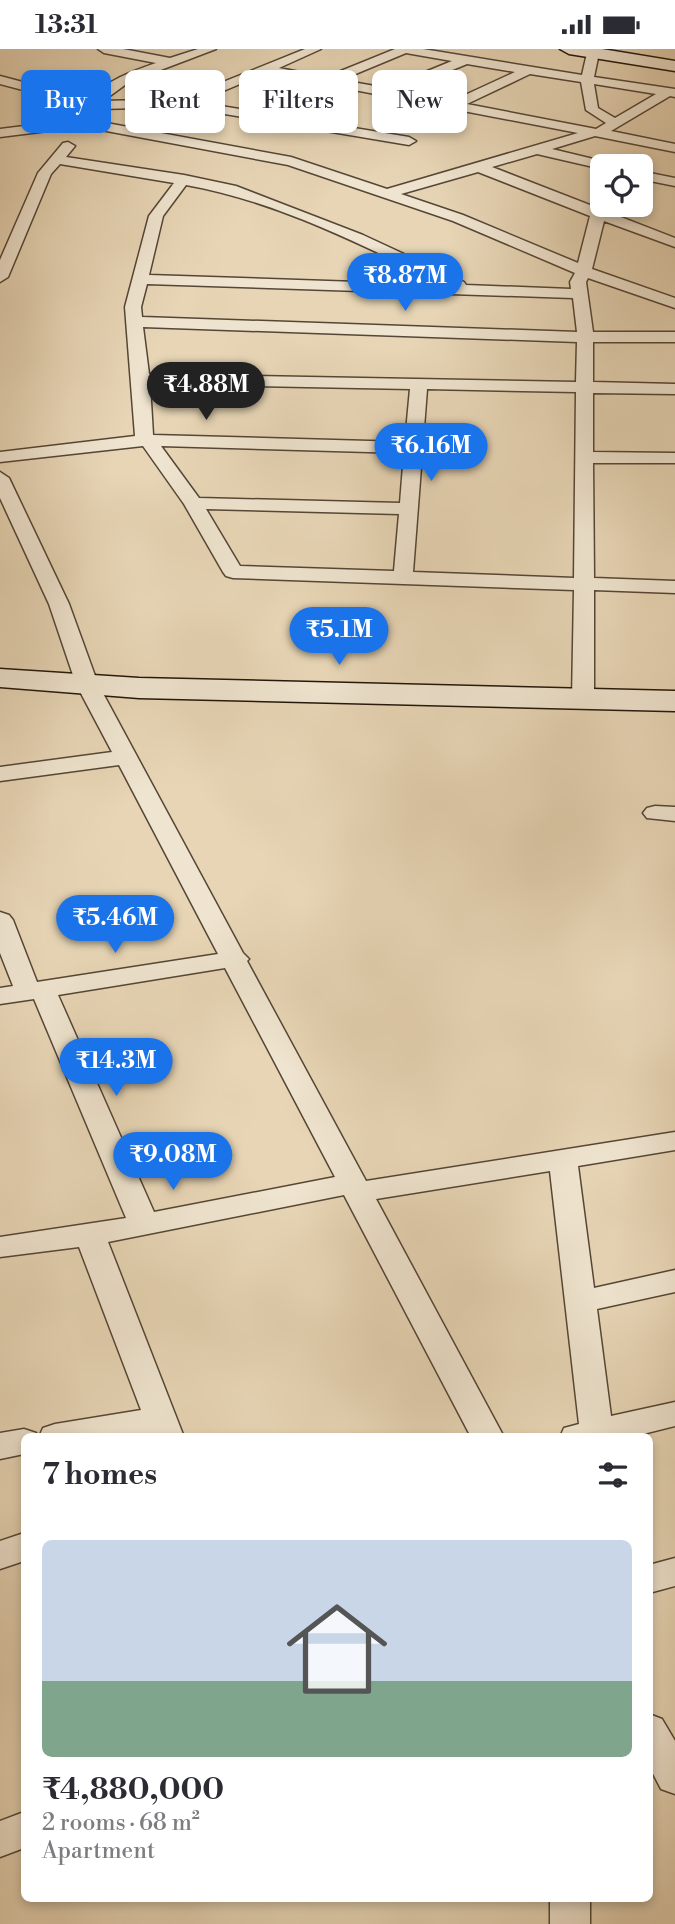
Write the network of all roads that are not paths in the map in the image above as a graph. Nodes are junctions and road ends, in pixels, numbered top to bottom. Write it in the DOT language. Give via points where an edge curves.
graph roads {
  1 [pos="104,49"];
  2 [pos="210,49"];
  3 [pos="315,49"];
  4 [pos="402,49"];
  5 [pos="569,49"];
  6 [pos="593,53"];
  7 [pos="465,60"];
  8 [pos="174,62"];
  9 [pos="675,66"];
  10 [pos="263,69"];
  11 [pos="268,70"];
  12 [pos="353,70"];
  13 [pos="441,70"];
  14 [pos="528,70"];
  15 [pos="587,79"];
  16 [pos="0,80"];
  17 [pos="21,85"];
  18 [pos="225,85"];
  19 [pos="111,86"];
  20 [pos="672,92"];
  21 [pos="467,99"];
  22 [pos="467,107"];
  23 [pos="225,110"];
  24 [pos="615,123"];
  25 [pos="111,129"];
  26 [pos="21,131"];
  27 [pos="596,132"];
  28 [pos="0,133"];
  29 [pos="79,133"];
  30 [pos="408,141"];
  31 [pos="672,144"];
  32 [pos="535,149"];
  33 [pos="57,159"];
  34 [pos="590,162"];
  35 [pos="479,167"];
  36 [pos="653,178"];
  37 [pos="184,179"];
  38 [pos="675,182"];
  39 [pos="389,193"];
  40 [pos="590,211"];
  41 [pos="597,217"];
  42 [pos="606,217"];
  43 [pos="675,243"];
  44 [pos="583,271"];
  45 [pos="1,272"];
  46 [pos="140,279"];
  47 [pos="470,290"];
  48 [pos="580,294"];
  49 [pos="675,303"];
  50 [pos="134,322"];
  51 [pos="585,337"];
  52 [pos="675,337"];
  53 [pos="141,379"];
  54 [pos="419,385"];
  55 [pos="585,389"];
  56 [pos="675,389"];
  57 [pos="148,440"];
  58 [pos="414,448"];
  59 [pos="0,457"];
  60 [pos="585,457"];
  61 [pos="675,458"];
  62 [pos="0,478"];
  63 [pos="193,503"];
  64 [pos="409,509"];
  65 [pos="404,579"];
  66 [pos="584,586"];
  67 [pos="675,587"];
  68 [pos="0,678"];
  69 [pos="87,684"];
  70 [pos="583,699"];
  71 [pos="675,701"];
  72 [pos="126,757"];
  73 [pos="0,774"];
  74 [pos="0,920"];
  75 [pos="236,959"];
  76 [pos="35,991"];
  77 [pos="0,996"];
  78 [pos="675,1141"];
  79 [pos="563,1159"];
  80 [pos="356,1187"];
  81 [pos="144,1224"];
  82 [pos="90,1235"];
  83 [pos="0,1247"];
  84 [pos="675,1281"];
  85 [pos="581,1301"];
  86 [pos="675,1415"];
  87 [pos="165,1428"];
  88 [pos="104,1433"];
  89 [pos="486,1433"];
  90 [pos="587,1433"];
  91 [pos="592,1433"];
  92 [pos="21,1442"];
  93 [pos="0,1446"];
  94 [pos="21,1548"];
  95 [pos="0,1555"];
  96 [pos="675,1572"];
  97 [pos="653,1578"];
  98 [pos="21,1831"];
  99 [pos="0,1839"];
  100 [pos="570,1902"];
  101 [pos="570,1924"];
  1 -- 8 [label="street"];
  2 -- 8 [label="street"];
  3 -- 10 [label="street"];
  4 -- 7 [label="street"];
  4 -- 12 [label="street"];
  5 -- 6 [label="street"];
  6 -- 9 [label="street"];
  6 -- 15 [label="street"];
  7 -- 13 [label="street"];
  7 -- 14 [label="street"];
  8 -- 19 [label="street"];
  10 -- 11 [label="street"];
  10 -- 18 [label="street"];
  14 -- 15 [label="street"];
  14 -- 21 [label="street"];
  15 -- 20 [label="street"];
  15 -- 24 [label="street" via="592,110"];
  16 -- 17 [label="street"];
  20 -- 24 [label="street"];
  22 -- 27 [label="street"];
  23 -- 30 [label="street"];
  24 -- 27 [label="street"];
  25 -- 39 [label="street" via="269,155"];
  26 -- 28 [label="street"];
  27 -- 31 [label="street"];
  27 -- 32 [label="street"];
  29 -- 33 [label="street"];
  32 -- 34 [label="street"];
  32 -- 35 [label="street"];
  33 -- 37 [label="street"];
  33 -- 45 [label="street" via="46,173"];
  35 -- 39 [label="street"];
  35 -- 40 [label="street"];
  36 -- 38 [label="street"];
  37 -- 46 [label="street" via="156,216"];
  37 -- 47 [label="street" via="256,198 358,238"];
  39 -- 44 [label="street"];
  41 -- 44 [label="street"];
  42 -- 43 [label="street"];
  44 -- 48 [label="street" via="578,282"];
  44 -- 49 [label="street"];
  46 -- 47 [label="street"];
  46 -- 50 [label="street"];
  47 -- 48 [label="street"];
  48 -- 51 [label="street"];
  50 -- 51 [label="street"];
  50 -- 53 [label="street"];
  51 -- 52 [label="street"];
  51 -- 55 [label="street"];
  53 -- 54 [label="street"];
  53 -- 57 [label="street" via="143,434"];
  54 -- 55 [label="street"];
  54 -- 58 [label="street"];
  55 -- 56 [label="street"];
  55 -- 60 [label="street"];
  57 -- 58 [label="street"];
  57 -- 59 [label="street"];
  57 -- 63 [label="street"];
  58 -- 64 [label="street"];
  60 -- 61 [label="street"];
  60 -- 66 [label="street"];
  62 -- 69 [label="street" via="59,604"];
  63 -- 64 [label="street"];
  63 -- 65 [label="street" via="233,572"];
  64 -- 65 [label="street"];
  65 -- 66 [label="street"];
  66 -- 67 [label="street"];
  66 -- 70 [label="street"];
  68 -- 69 [label="street"];
  69 -- 70 [label="street"];
  69 -- 72 [label="street"];
  70 -- 71 [label="street"];
  72 -- 73 [label="street"];
  72 -- 75 [label="street"];
  74 -- 76 [label="street"];
  75 -- 76 [label="street"];
  75 -- 80 [label="street"];
  76 -- 77 [label="street"];
  76 -- 81 [label="street"];
  78 -- 79 [label="street"];
  79 -- 80 [label="street"];
  79 -- 85 [label="street"];
  80 -- 81 [label="street"];
  80 -- 89 [label="street"];
  81 -- 82 [label="street"];
  82 -- 83 [label="street"];
  82 -- 87 [label="street"];
  84 -- 85 [label="street"];
  85 -- 90 [label="street"];
  86 -- 91 [label="street"];
  87 -- 88 [label="street"];
  92 -- 93 [label="street"];
  94 -- 95 [label="street"];
  96 -- 97 [label="street"];
  98 -- 99 [label="street"];
  100 -- 101 [label="street"];
}
